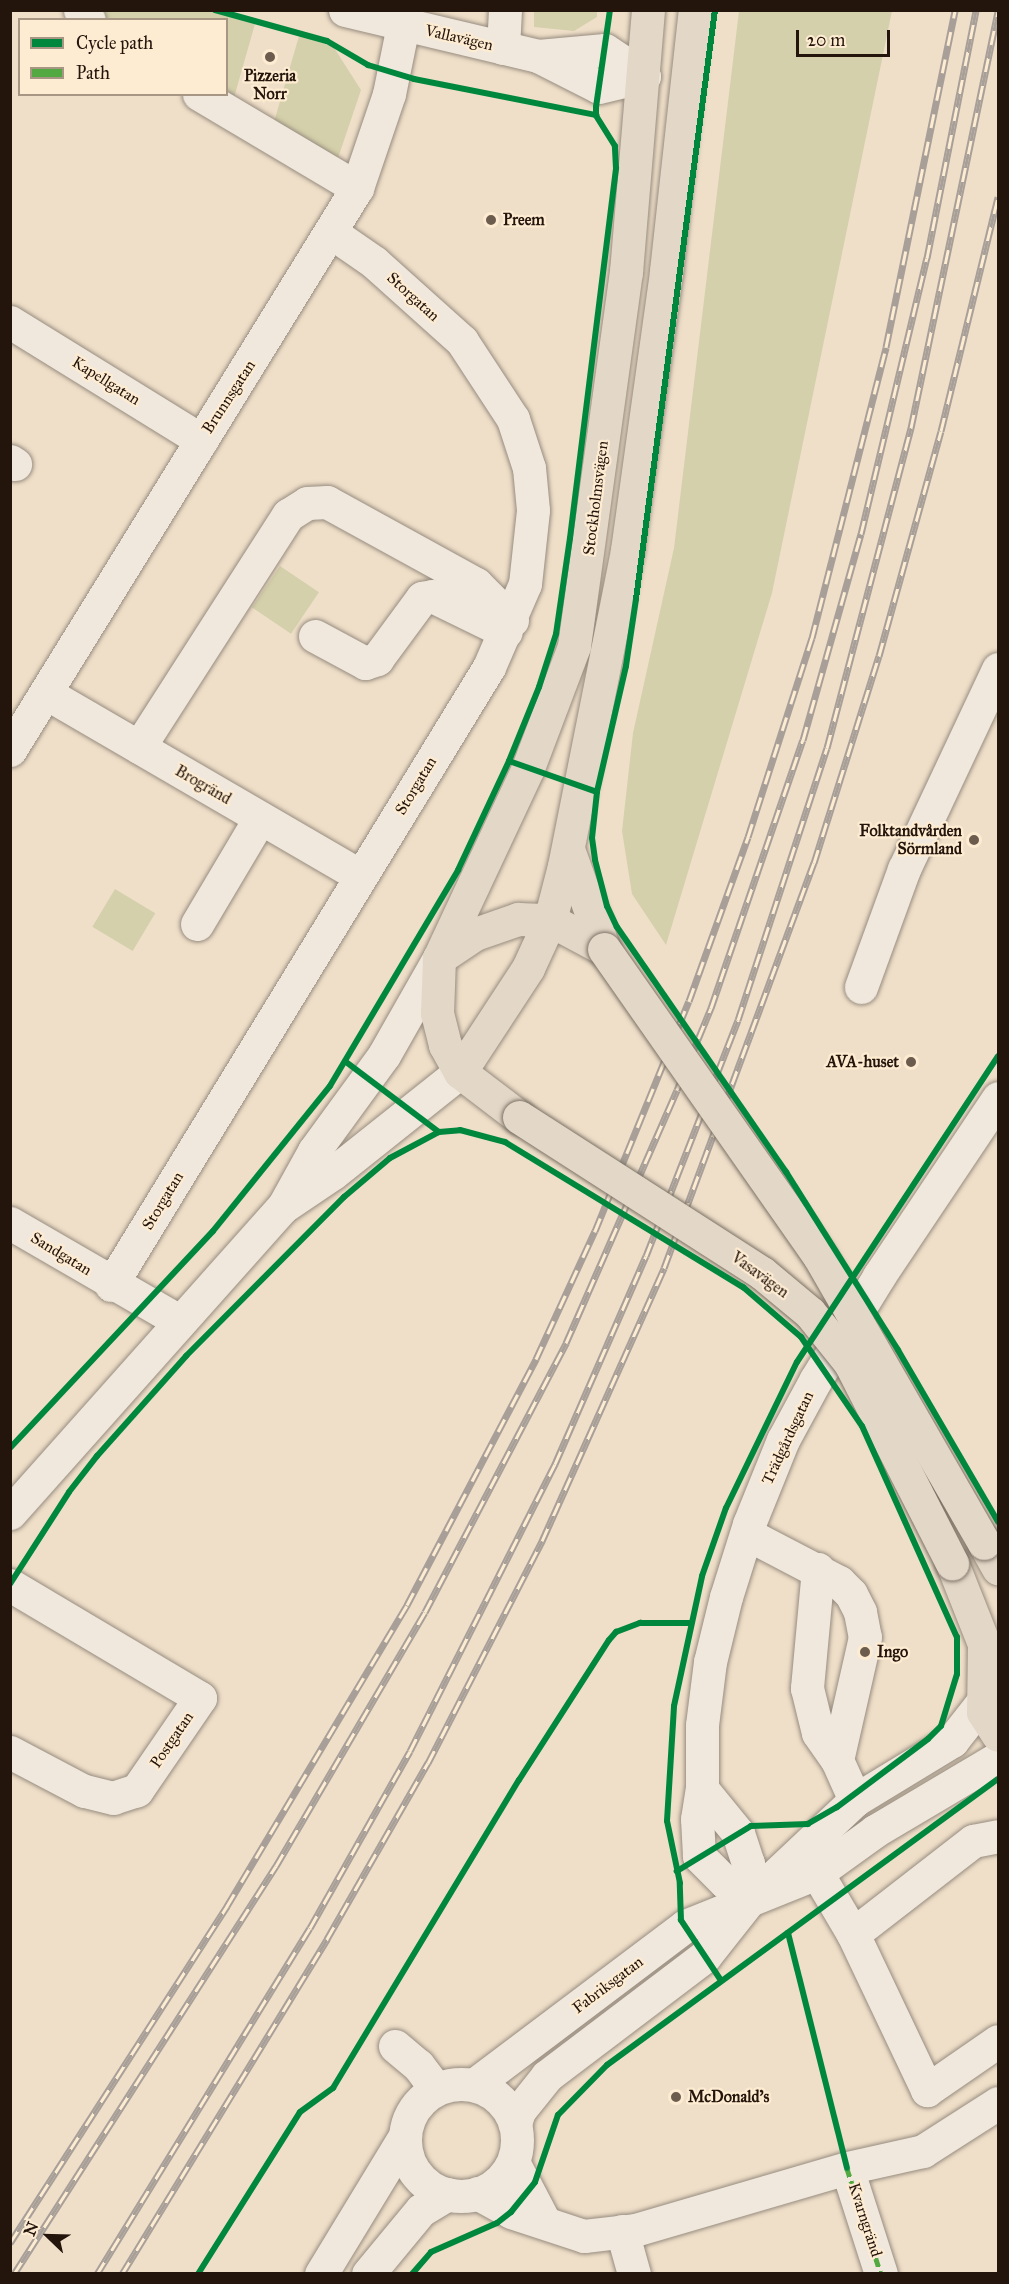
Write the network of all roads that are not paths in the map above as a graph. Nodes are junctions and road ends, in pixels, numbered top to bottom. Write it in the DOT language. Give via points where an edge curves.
graph roads {
  1 [pos="345,10"];
  2 [pos="505,10"];
  3 [pos="648,10"];
  4 [pos="695,10"];
  5 [pos="403,25"];
  6 [pos="503,48"];
  7 [pos="644,76"];
  8 [pos="689,83"];
  9 [pos="202,96"];
  10 [pos="357,188"];
  11 [pos="332,233"];
  12 [pos="10,322"];
  13 [pos="201,440"];
  14 [pos="509,626"];
  15 [pos="315,636"];
  16 [pos="999,669"];
  17 [pos="30,702"];
  18 [pos="138,747"];
  19 [pos="10,750"];
  20 [pos="260,819"];
  21 [pos="567,848"];
  22 [pos="361,876"];
  23 [pos="550,920"];
  24 [pos="197,924"];
  25 [pos="604,949"];
  26 [pos="439,958"];
  27 [pos="861,987"];
  28 [pos="460,1072"];
  29 [pos="999,1098"];
  30 [pos="283,1207"];
  31 [pos="10,1223"];
  32 [pos="111,1285"];
  33 [pos="179,1321"];
  34 [pos="10,1513"];
  35 [pos="747,1534"];
  36 [pos="991,1556"];
  37 [pos="818,1569"];
  38 [pos="10,1585"];
  39 [pos="988,1685"];
  40 [pos="999,1736"];
  41 [pos="10,1752"];
  42 [pos="999,1758"];
  43 [pos="837,1760"];
  44 [pos="702,1789"];
  45 [pos="855,1800"];
  46 [pos="999,1836"];
  47 [pos="817,1873"];
  48 [pos="750,1899"];
  49 [pos="853,1934"];
  50 [pos="999,2041"];
  51 [pos="395,2046"];
  52 [pos="474,2085"];
  53 [pos="436,2090"];
  54 [pos="999,2103"];
  55 [pos="515,2124"];
  56 [pos="405,2136"];
  57 [pos="513,2162"];
  58 [pos="847,2168"];
  59 [pos="463,2194"];
  60 [pos="544,2221"];
  61 [pos="622,2231"];
  62 [pos="321,2274"];
  63 [pos="368,2274"];
  64 [pos="634,2274"];
  65 [pos="881,2274"];
  1 -- 5 [label="street, Vallavägen"];
  2 -- 6 [label="street"];
  3 -- 7 [label="main road, Stockholmsvägen"];
  4 -- 8 [label="main road"];
  5 -- 6 [label="street, Vallavägen"];
  5 -- 10 [label="street, Brunnsgatan" via="389,94"];
  6 -- 7 [label="street, Vallavägen" via="538,56 599,87"];
  7 -- 8 [label="main road"];
  7 -- 26 [label="main road, Stockholmsvägen" via="626,272 574,646 528,768"];
  8 -- 21 [label="main road" via="627,550"];
  9 -- 10 [label="street"];
  10 -- 11 [label="street, Brunnsgatan"];
  11 -- 13 [label="street, Brunnsgatan"];
  11 -- 14 [label="street, Storgatan" via="374,262 462,341 513,419 529,468 533,510 525,584"];
  12 -- 13 [label="street, Kapellgatan"];
  13 -- 17 [label="street, Brunnsgatan"];
  14 -- 15 [label="street" via="432,596 422,598 376,659 364,663"];
  14 -- 18 [label="street" via="476,584 327,502 307,503 288,515"];
  14 -- 22 [label="street, Storgatan" via="489,667"];
  16 -- 27 [label="street" via="909,858"];
  17 -- 18 [label="street, Brogränd"];
  17 -- 19 [label="street, Brunnsgatan"];
  18 -- 20 [label="street, Brogränd"];
  20 -- 22 [label="street, Brogränd"];
  20 -- 24 [label="street"];
  21 -- 23 [label="main road"];
  21 -- 25 [label="main road"];
  22 -- 32 [label="street, Storgatan"];
  23 -- 25 [label="main road"];
  23 -- 26 [label="main road" via="518,919 491,927"];
  23 -- 28 [label="main road" via="507,1004"];
  25 -- 36 [label="main road, bridge" via="819,1256"];
  26 -- 28 [label="main road, Vasavägen" via="437,1013 445,1045"];
  26 -- 30 [label="street" via="384,1055 314,1151"];
  28 -- 30 [label="street" via="333,1173"];
  28 -- 39 [label="main road, Vasavägen, bridge" via="519,1117 762,1273 810,1313 850,1363 952,1563 984,1644"];
  29 -- 35 [label="street, Trädgårdsgatan" via="879,1276 816,1379 783,1440"];
  30 -- 33 [label="street"];
  31 -- 32 [label="street, Sandgatan"];
  32 -- 33 [label="street"];
  33 -- 34 [label="street"];
  35 -- 37 [label="street"];
  35 -- 44 [label="street, Trädgårdsgatan" via="710,1662 702,1725"];
  37 -- 43 [label="street" via="807,1688 818,1733"];
  37 -- 43 [label="street" via="851,1593 864,1627"];
  38 -- 41 [label="street, Postgatan" via="200,1698 137,1790 112,1798 84,1791"];
  39 -- 40 [label="main road, Vasavägen" via="986,1721"];
  39 -- 45 [label="street, Fabriksgatan" via="952,1741"];
  42 -- 47 [label="street, Fabriksgatan" via="875,1831"];
  43 -- 45 [label="street"];
  44 -- 48 [label="street" via="738,1833 748,1863"];
  44 -- 48 [label="street, Trädgårdsgatan" via="697,1819 699,1856 724,1882"];
  45 -- 48 [label="street, Fabriksgatan"];
  46 -- 49 [label="street" via="973,1841"];
  47 -- 48 [label="street, Fabriksgatan"];
  47 -- 49 [label="street"];
  48 -- 52 [label="street, Fabriksgatan" via="685,1926"];
  48 -- 55 [label="street, Fabriksgatan" via="705,1956 548,2076 519,2111"];
  49 -- 50 [label="street" via="927,2090"];
  51 -- 53 [label="street" via="418,2065"];
  52 -- 53 [label="street" via="455,2084"];
  52 -- 55 [label="street" via="501,2100"];
  53 -- 56 [label="street" via="420,2101"];
  54 -- 58 [label="street" via="923,2151"];
  55 -- 57 [label="street" via="518,2143"];
  56 -- 59 [label="street" via="407,2156 416,2173 431,2187"];
  56 -- 62 [label="street"];
  57 -- 59 [label="street" via="499,2181"];
  57 -- 60 [label="street"];
  58 -- 61 [label="street"];
  58 -- 65 [label="street, Kvarngränd"];
  59 -- 60 [label="street"];
  59 -- 63 [label="street" via="421,2210"];
  60 -- 61 [label="street" via="584,2236"];
  61 -- 64 [label="street"];
}
